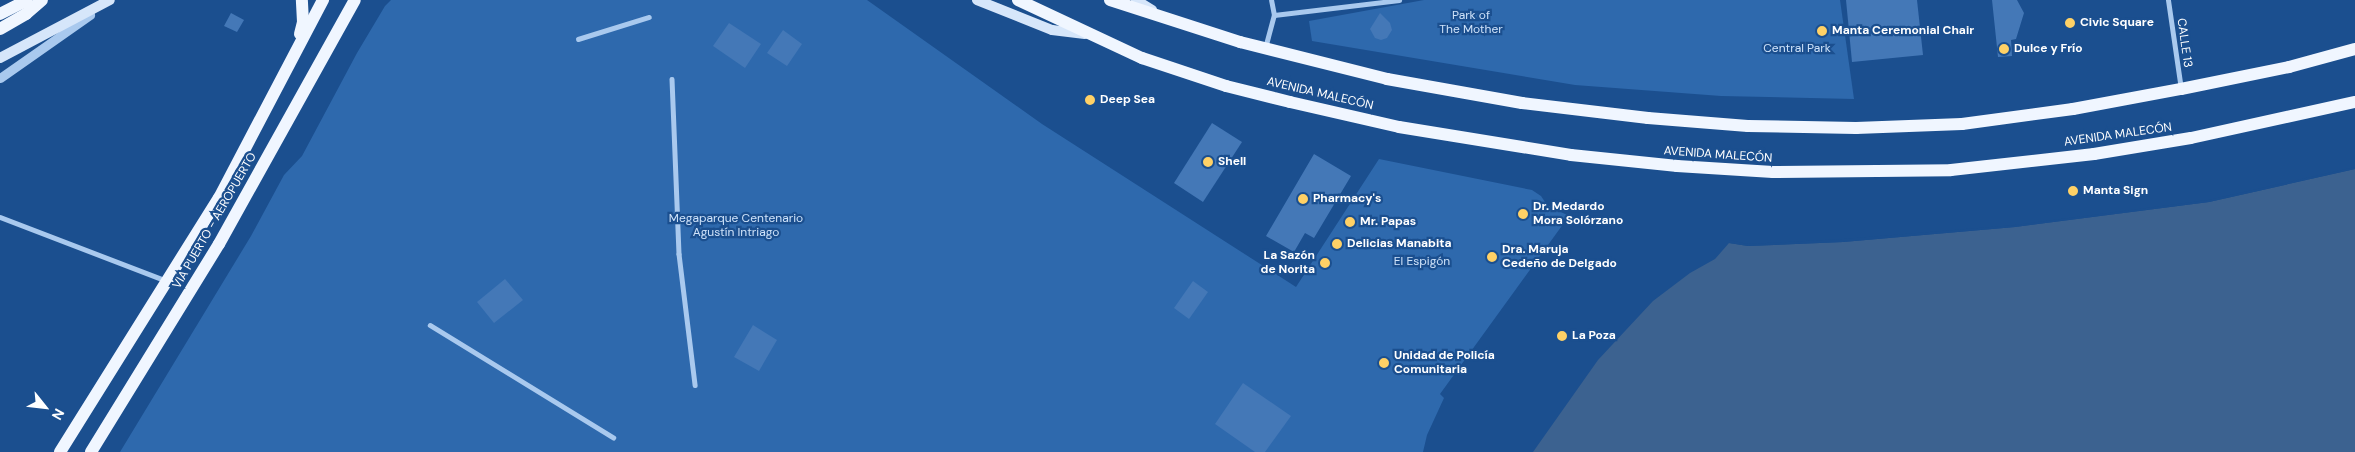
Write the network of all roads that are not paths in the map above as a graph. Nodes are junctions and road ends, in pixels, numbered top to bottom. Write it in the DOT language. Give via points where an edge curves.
graph roads {
  1 [pos="26,0"];
  2 [pos="42,0"];
  3 [pos="110,0"];
  4 [pos="302,0"];
  5 [pos="323,0"];
  6 [pos="355,0"];
  7 [pos="977,0"];
  8 [pos="1018,0"];
  9 [pos="1110,0"];
  10 [pos="1136,0"];
  11 [pos="1270,0"];
  12 [pos="1399,0"];
  13 [pos="2168,0"];
  14 [pos="0,14"];
  15 [pos="1274,15"];
  16 [pos="649,16"];
  17 [pos="1164,18"];
  18 [pos="0,30"];
  19 [pos="1090,34"];
  20 [pos="578,38"];
  21 [pos="297,49"];
  22 [pos="2355,49"];
  23 [pos="1265,50"];
  24 [pos="0,58"];
  25 [pos="0,78"];
  26 [pos="672,78"];
  27 [pos="2181,89"];
  28 [pos="2355,102"];
  29 [pos="0,217"];
  30 [pos="167,281"];
  31 [pos="430,325"];
  32 [pos="695,385"];
  33 [pos="613,437"];
  34 [pos="60,452"];
  35 [pos="91,452"];
  1 -- 14 [label="main road"];
  2 -- 18 [label="main road"];
  3 -- 24 [label="main road"];
  3 -- 25 [label="street"];
  4 -- 21 [label="main road" via="303,22"];
  5 -- 21 [label="main road, VIA PUERTO - AEROPUERTO"];
  6 -- 35 [label="main road, VIA PUERTO - AEROPUERTO" via="219,244"];
  7 -- 19 [label="main road, AVENIDA MALECÓN" via="1052,30"];
  8 -- 19 [label="main road, AVENIDA MALECÓN"];
  9 -- 17 [label="main road"];
  10 -- 17 [label="main road"];
  11 -- 15 [label="street"];
  12 -- 15 [label="street"];
  13 -- 27 [label="street, CALLE 13"];
  15 -- 23 [label="street"];
  16 -- 20 [label="street"];
  17 -- 23 [label="main road"];
  19 -- 28 [label="main road, AVENIDA MALECÓN" via="1142,58 1226,86 1398,127 1622,162 1773,172 1951,170 2038,160 2191,138"];
  21 -- 30 [label="main road, VIA PUERTO - AEROPUERTO" via="218,198"];
  22 -- 27 [label="main road" via="2289,67"];
  23 -- 27 [label="main road" via="1387,79 1522,103 1748,126 1856,128 1962,124 2073,109"];
  26 -- 32 [label="street" via="679,254"];
  29 -- 30 [label="street"];
  30 -- 34 [label="main road, VIA PUERTO - AEROPUERTO"];
  31 -- 33 [label="street"];
}
